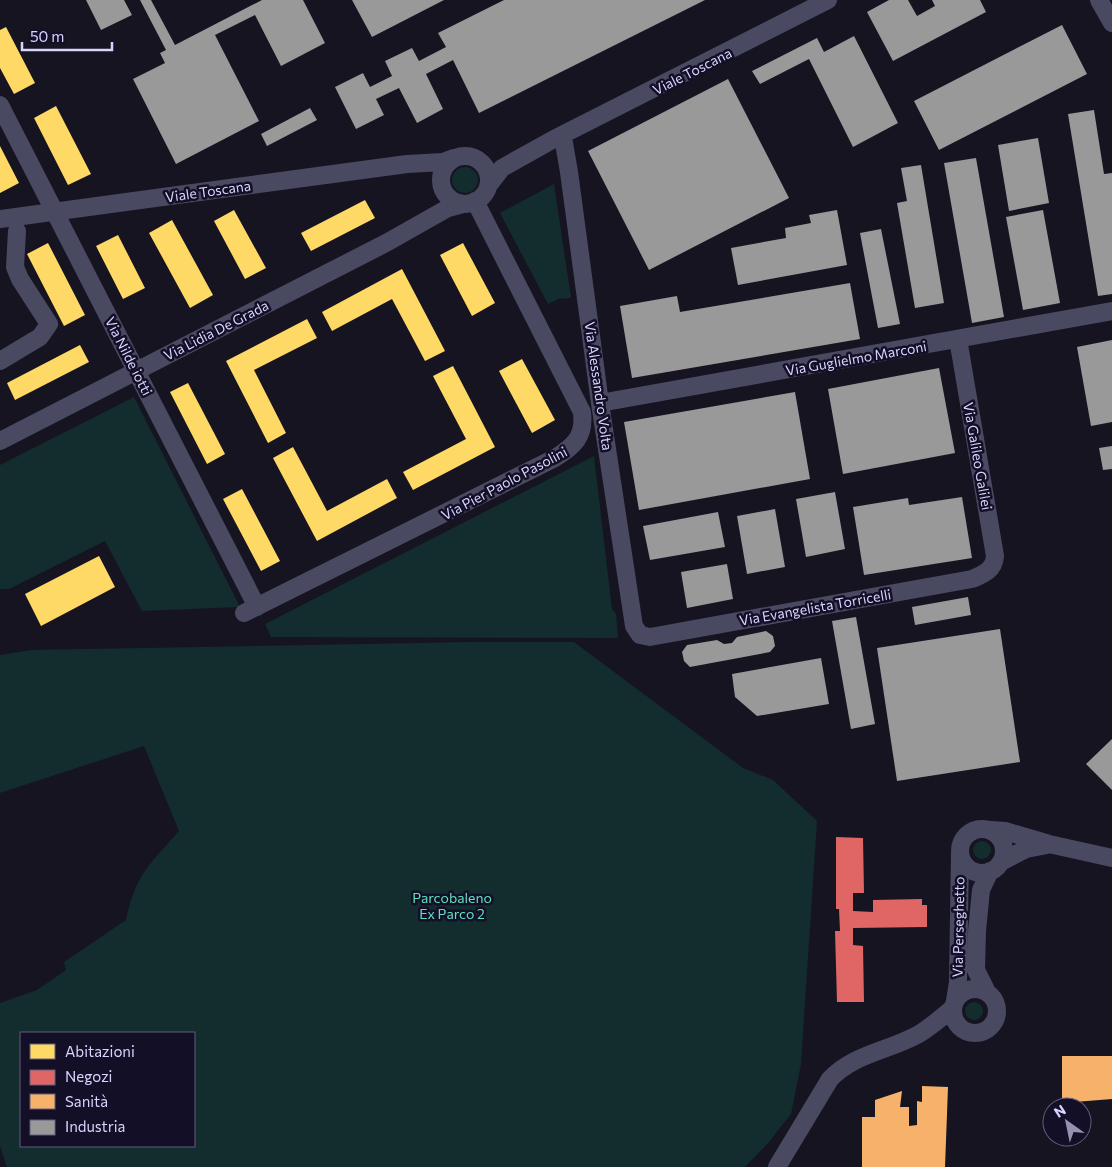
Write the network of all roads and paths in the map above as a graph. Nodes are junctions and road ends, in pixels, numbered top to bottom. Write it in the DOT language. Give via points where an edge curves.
graph roads {
  1 [pos="828,0"];
  2 [pos="1099,0"];
  3 [pos="1112,23"];
  4 [pos="0,106"];
  5 [pos="557,138"];
  6 [pos="454,158"];
  7 [pos="475,158"];
  8 [pos="415,163"];
  9 [pos="488,186"];
  10 [pos="443,190"];
  11 [pos="469,203"];
  12 [pos="54,211"];
  13 [pos="430,218"];
  14 [pos="0,219"];
  15 [pos="17,231"];
  16 [pos="1112,311"];
  17 [pos="958,339"];
  18 [pos="0,361"];
  19 [pos="136,371"];
  20 [pos="600,403"];
  21 [pos="0,441"];
  22 [pos="989,571"];
  23 [pos="250,610"];
  24 [pos="640,635"];
  25 [pos="991,830"];
  26 [pos="1049,844"];
  27 [pos="960,854"];
  28 [pos="1112,858"];
  29 [pos="996,867"];
  30 [pos="987,992"];
  31 [pos="954,1004"];
  32 [pos="966,1031"];
  33 [pos="918,1034"];
  34 [pos="777,1167"];
  1 -- 5 [label="street, Viale Toscana"];
  2 -- 3 [label="street"];
  4 -- 12 [label="street, Via Nilde iotti"];
  5 -- 7 [label="street, Viale Toscana" via="494,159"];
  5 -- 9 [label="street, Viale Toscana" via="502,168"];
  5 -- 20 [label="street, Via Alessandro Volta" via="564,143 569,172"];
  6 -- 7 [label="street" via="463,155"];
  6 -- 8 [label="street, Viale Toscana" via="443,162"];
  6 -- 10 [label="street" via="443,169 440,179"];
  7 -- 9 [label="street" via="487,170"];
  8 -- 10 [label="street" via="434,176"];
  8 -- 12 [label="street, Viale Toscana"];
  9 -- 11 [label="street" via="483,195"];
  10 -- 11 [label="street" via="454,202"];
  10 -- 13 [label="street, Via Lidia De Grada" via="440,205"];
  11 -- 13 [label="street, Via Lidia De Grada" via="448,208"];
  11 -- 23 [label="street, Via Pier Paolo Pasolini" via="578,404 583,422 578,440 555,458"];
  12 -- 14 [label="street, Viale Toscana"];
  12 -- 19 [label="street, Via Nilde iotti"];
  13 -- 19 [label="street, Via Lidia De Grada"];
  15 -- 18 [label="street" via="15,267 49,324 40,337"];
  16 -- 17 [label="street, Via Guglielmo Marconi"];
  17 -- 20 [label="street, Via Guglielmo Marconi"];
  17 -- 22 [label="street, Via Galileo Galilei" via="995,556 995,564"];
  19 -- 21 [label="street, Via Lidia De Grada"];
  19 -- 23 [label="street, Via Nilde iotti"];
  20 -- 24 [label="street, Via Alessandro Volta" via="634,626"];
  22 -- 24 [label="street, Via Evangelista Torricelli" via="972,579 650,636"];
  25 -- 26 [label="street"];
  25 -- 27 [label="street" via="975,829 968,833 962,840"];
  25 -- 29 [label="street" via="1002,840 1004,847"];
  26 -- 28 [label="street"];
  26 -- 29 [label="street" via="1026,849"];
  27 -- 29 [label="street" via="964,865 971,870 982,873"];
  27 -- 31 [label="street, Via Perseghetto" via="958,982"];
  29 -- 30 [label="street, Via Perseghetto" via="981,890 977,931 976,970"];
  30 -- 31 [label="street" via="968,990 961,993"];
  30 -- 32 [label="street" via="996,1008 992,1023 979,1032"];
  31 -- 32 [label="street" via="956,1023"];
  31 -- 33 [label="street"];
  32 -- 33 [label="street"];
  33 -- 34 [label="street" via="841,1068 830,1079"];
}
